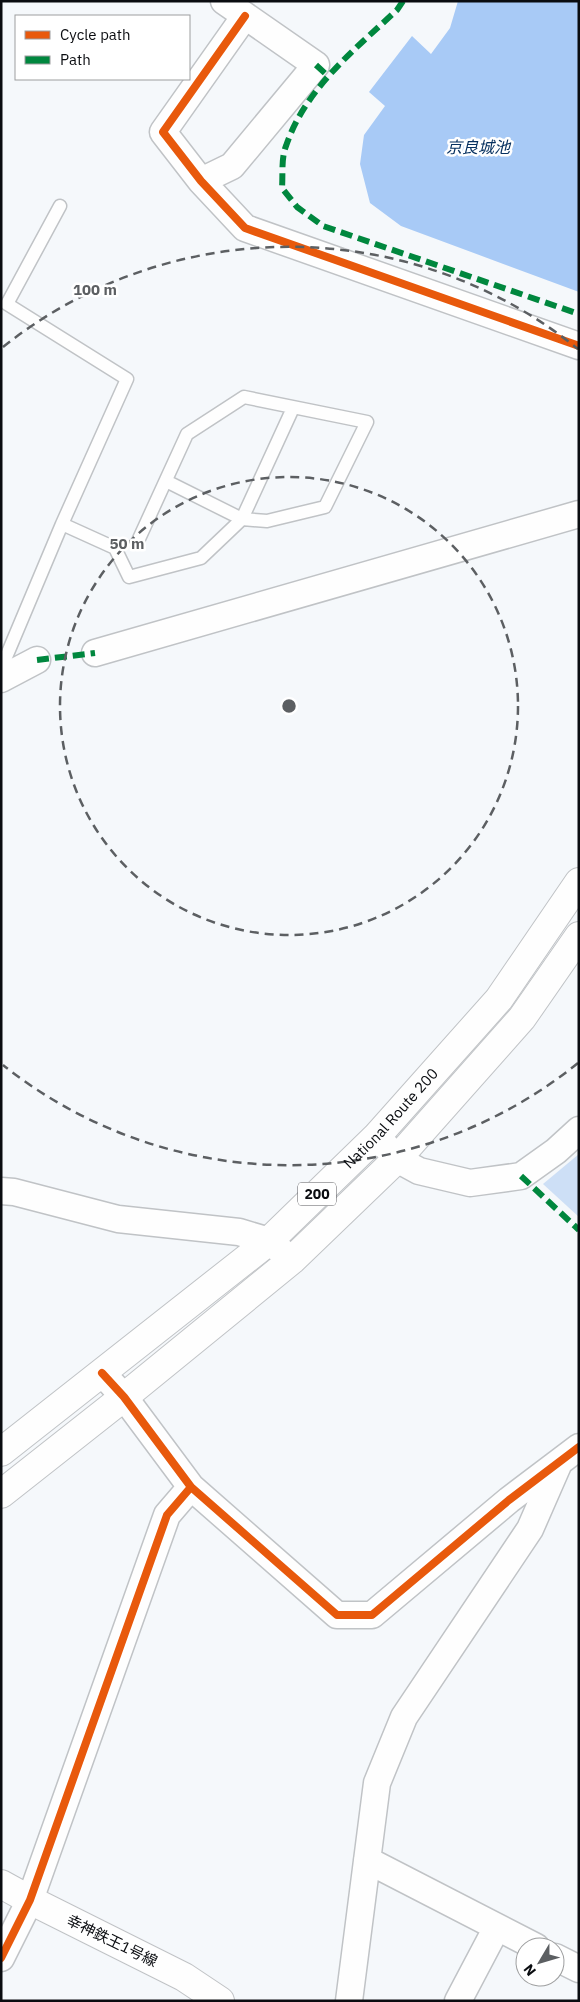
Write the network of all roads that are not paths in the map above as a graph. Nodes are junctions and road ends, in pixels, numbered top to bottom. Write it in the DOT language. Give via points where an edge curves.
graph roads {
  1 [pos="224,1"];
  2 [pos="245,16"];
  3 [pos="201,181"];
  4 [pos="60,206"];
  5 [pos="579,346"];
  6 [pos="293,408"];
  7 [pos="166,481"];
  8 [pos="579,514"];
  9 [pos="242,519"];
  10 [pos="62,524"];
  11 [pos="138,540"];
  12 [pos="95,653"];
  13 [pos="37,660"];
  14 [pos="1,668"];
  15 [pos="1,679"];
  16 [pos="579,882"];
  17 [pos="579,936"];
  18 [pos="579,1130"];
  19 [pos="377,1136"];
  20 [pos="397,1159"];
  21 [pos="1,1191"];
  22 [pos="269,1242"];
  23 [pos="292,1260"];
  24 [pos="102,1373"];
  25 [pos="124,1397"];
  26 [pos="579,1447"];
  27 [pos="1,1452"];
  28 [pos="558,1464"];
  29 [pos="191,1488"];
  30 [pos="1,1494"];
  31 [pos="367,1860"];
  32 [pos="1,1884"];
  33 [pos="30,1900"];
  34 [pos="497,1926"];
  35 [pos="517,1937"];
  36 [pos="1,1958"];
  37 [pos="565,1961"];
  38 [pos="579,1969"];
  39 [pos="220,2001"];
  40 [pos="350,2001"];
  41 [pos="458,2001"];
  1 -- 2 [label="street"];
  2 -- 3 [label="street" via="163,132"];
  2 -- 3 [label="street" via="316,66 232,166"];
  3 -- 5 [label="street" via="245,228"];
  4 -- 10 [label="lane" via="7,304 127,379"];
  6 -- 7 [label="lane" via="244,398 187,434"];
  6 -- 9 [label="lane"];
  6 -- 9 [label="lane" via="367,422 325,507 267,520"];
  7 -- 9 [label="lane"];
  7 -- 11 [label="lane"];
  8 -- 12 [label="street"];
  9 -- 10 [label="lane" via="201,558 129,577 115,548"];
  10 -- 14 [label="lane"];
  13 -- 15 [label="street"];
  16 -- 19 [label="main road, National Route 200 / 200" via="499,999"];
  17 -- 20 [label="main road, National Route 200 / 200" via="522,1018"];
  18 -- 20 [label="street" via="521,1176 470,1183 419,1171"];
  19 -- 20 [label="street"];
  19 -- 22 [label="main road, National Route 200 / 200"];
  20 -- 23 [label="main road, National Route 200 / 200"];
  21 -- 22 [label="street" via="118,1219 239,1232"];
  22 -- 23 [label="street"];
  22 -- 24 [label="main road, National Route 200 / 200"];
  23 -- 25 [label="main road, National Route 200 / 200"];
  24 -- 25 [label="street"];
  24 -- 27 [label="main road, National Route 200 / 200"];
  25 -- 29 [label="street"];
  25 -- 30 [label="main road, National Route 200 / 200"];
  26 -- 28 [label="street"];
  28 -- 29 [label="street" via="509,1500 372,1615 336,1615"];
  28 -- 31 [label="street" via="530,1529 404,1717 377,1783"];
  29 -- 33 [label="street" via="167,1515"];
  31 -- 34 [label="street"];
  31 -- 40 [label="street"];
  32 -- 33 [label="main road, 幸神鉄王1号線"];
  33 -- 36 [label="street"];
  33 -- 39 [label="main road, 幸神鉄王1号線" via="184,1976"];
  34 -- 35 [label="street"];
  34 -- 41 [label="street"];
  37 -- 38 [label="street"];
}
